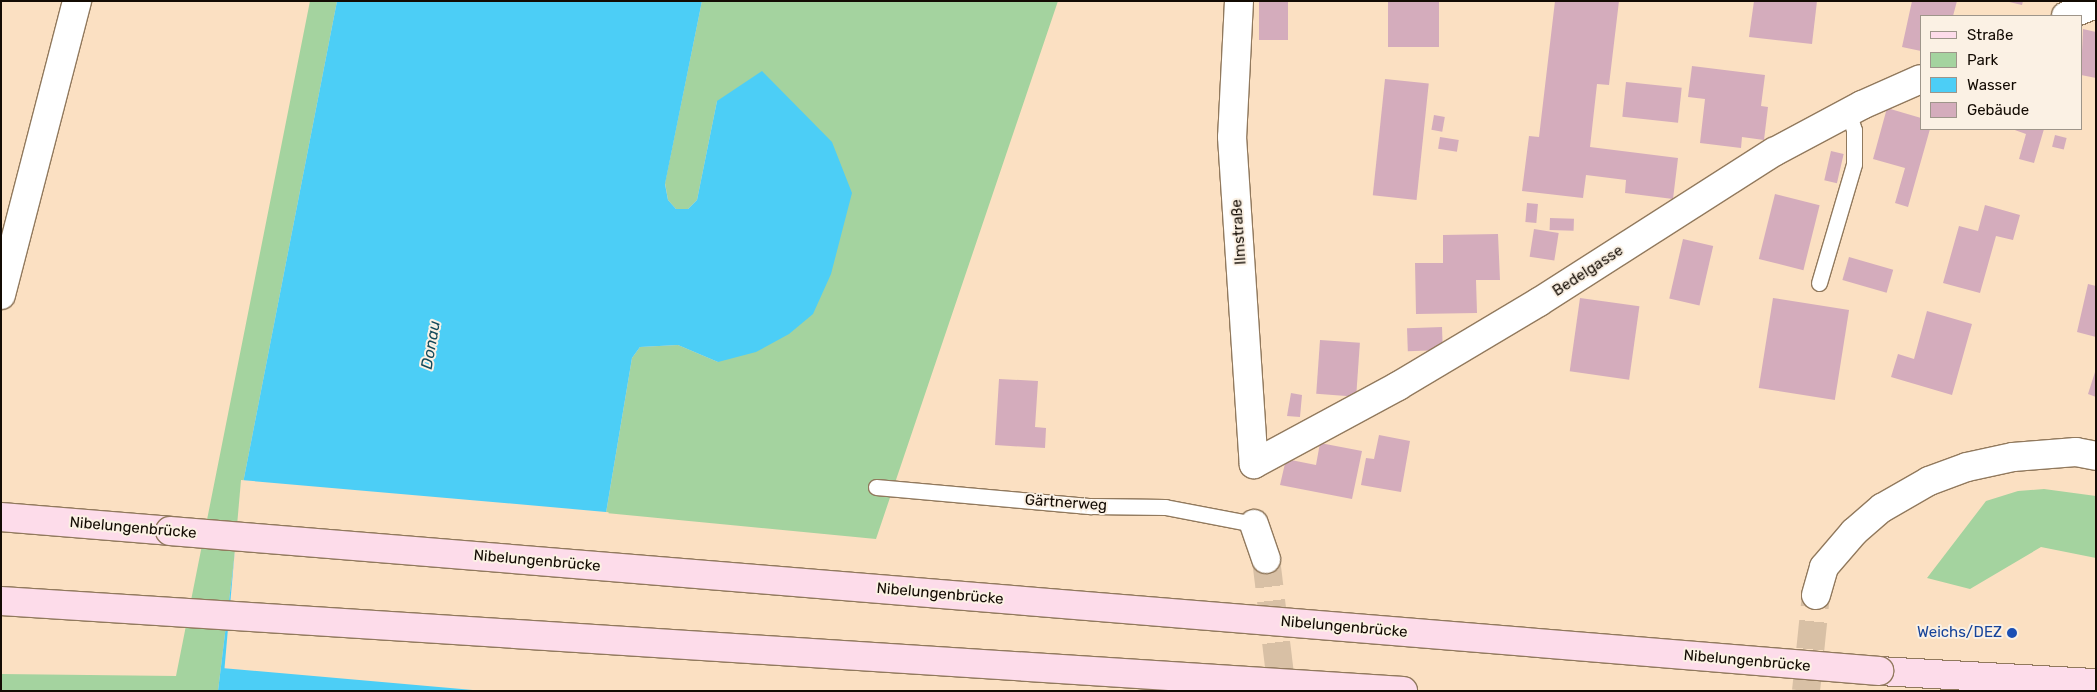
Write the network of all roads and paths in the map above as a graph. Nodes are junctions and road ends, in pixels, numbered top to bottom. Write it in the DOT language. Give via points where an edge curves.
graph roads {
  1 [pos="77,1"];
  2 [pos="1239,1"];
  3 [pos="2096,4"];
  4 [pos="2068,15"];
  5 [pos="1920,79"];
  6 [pos="1848,112"];
  7 [pos="1819,283"];
  8 [pos="1,295"];
  9 [pos="2096,456"];
  10 [pos="1254,464"];
  11 [pos="876,488"];
  12 [pos="1,517"];
  13 [pos="1254,524"];
  14 [pos="1266,559"];
  15 [pos="1816,595"];
  16 [pos="1,601"];
  17 [pos="2096,683"];
  18 [pos="1403,691"];
  1 -- 8 [label="street"];
  2 -- 10 [label="street, Ilmstraße" via="1232,137"];
  3 -- 4 [label="street"];
  5 -- 6 [label="street, Bedelgasse"];
  6 -- 7 [label="lane" via="1854,130 1854,164"];
  6 -- 10 [label="street, Bedelgasse" via="1774,152 1473,342"];
  9 -- 15 [label="street" via="2076,452 2013,457 1966,467 1929,481 1882,508 1854,532 1824,567"];
  11 -- 13 [label="lane, Gärtnerweg" via="1091,506 1165,507"];
  12 -- 17 [label="main road, Nibelungenbrücke, bridge" via="1879,671"];
  13 -- 14 [label="street"];
  16 -- 18 [label="main road, bridge"];
}
